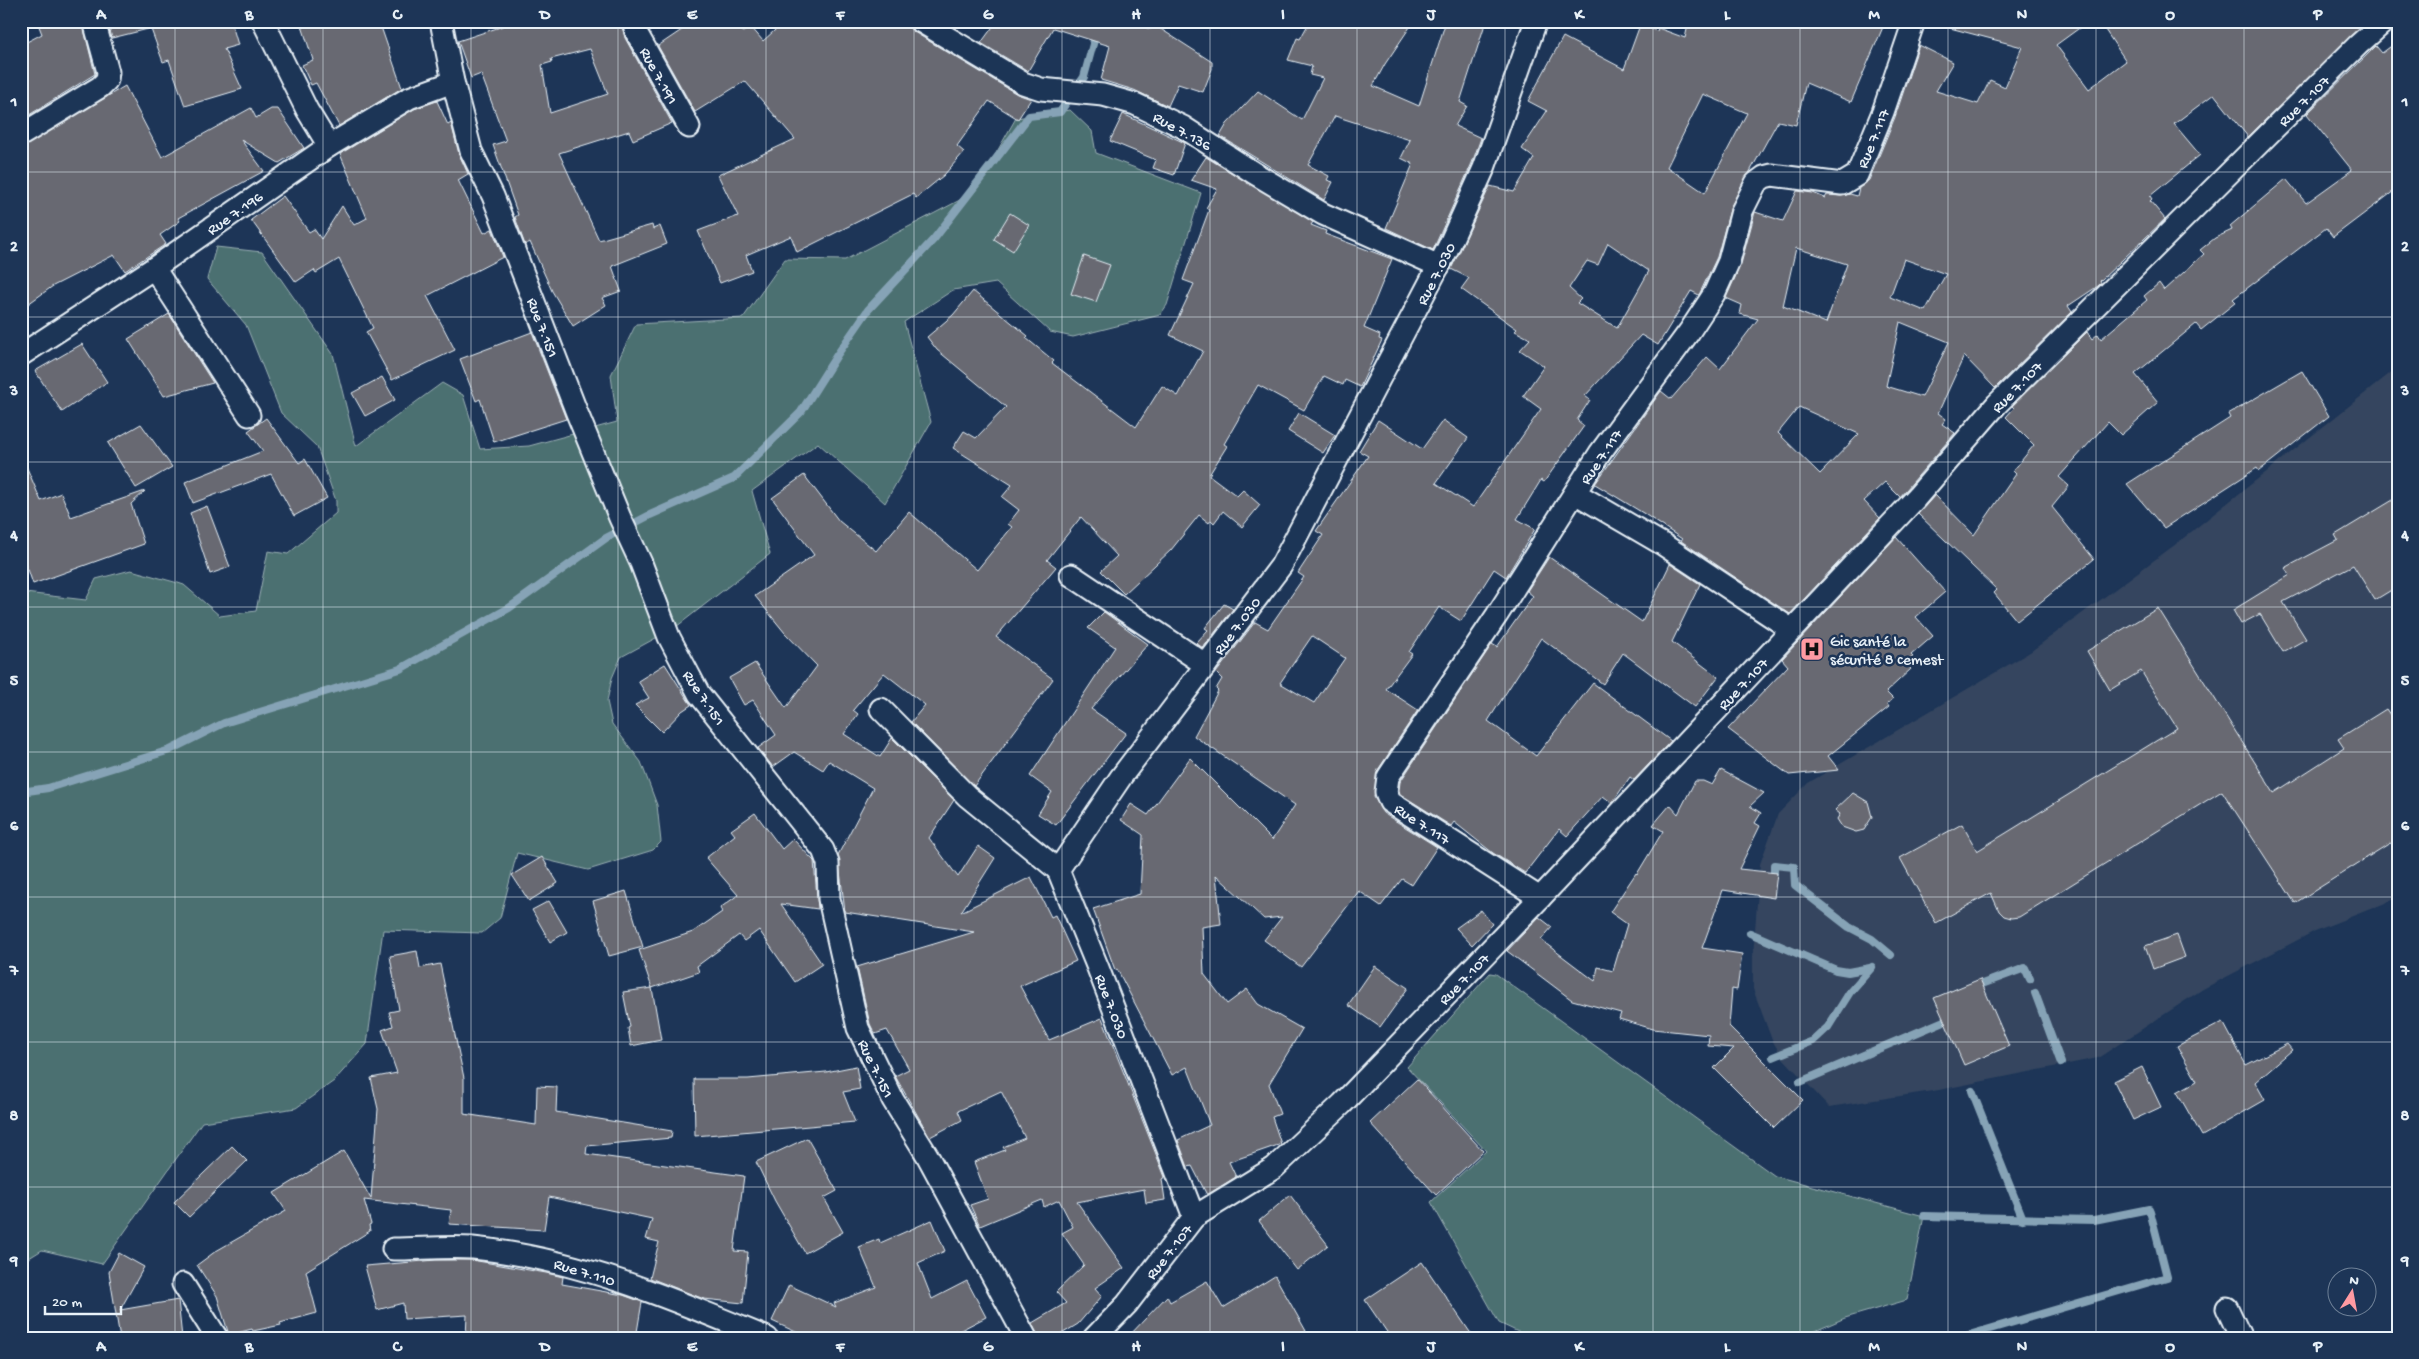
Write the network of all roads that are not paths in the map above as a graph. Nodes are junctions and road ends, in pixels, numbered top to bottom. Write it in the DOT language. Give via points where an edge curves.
graph roads {
  1 [pos="94,21"];
  2 [pos="264,21"];
  3 [pos="441,21"];
  4 [pos="633,21"];
  5 [pos="920,21"];
  6 [pos="1536,21"];
  7 [pos="1914,21"];
  8 [pos="2386,21"];
  9 [pos="453,82"];
  10 [pos="689,127"];
  11 [pos="21,135"];
  12 [pos="329,146"];
  13 [pos="1439,266"];
  14 [pos="154,268"];
  15 [pos="21,355"];
  16 [pos="249,415"];
  17 [pos="1575,493"];
  18 [pos="1071,575"];
  19 [pos="1792,630"];
  20 [pos="1206,665"];
  21 [pos="881,709"];
  22 [pos="1058,870"];
  23 [pos="1540,898"];
  24 [pos="1194,1217"];
  25 [pos="393,1249"];
  26 [pos="183,1284"];
  27 [pos="2227,1308"];
  28 [pos="217,1338"];
  29 [pos="767,1338"];
  30 [pos="1026,1338"];
  31 [pos="1094,1338"];
  32 [pos="2242,1338"];
  1 -- 11 [label="street" via="108,72 107,80"];
  2 -- 12 [label="street" via="307,110"];
  3 -- 9 [label="street, Rue 7.151"];
  4 -- 10 [label="street, Rue 7.191"];
  5 -- 13 [label="street, Rue 7.136" via="1023,83 1041,89 1103,95 1135,104 1183,127 1323,214"];
  6 -- 13 [label="street, Rue 7.030" via="1484,168"];
  7 -- 17 [label="street, Rue 7.117" via="1858,175 1842,184 1772,176 1756,182 1742,211 1729,261 1714,294"];
  8 -- 19 [label="street, Rue 7.107" via="2358,45 1997,404 1916,498"];
  9 -- 12 [label="street, Rue 7.196" via="409,98"];
  9 -- 30 [label="street, Rue 7.151" via="471,151 493,196 669,638 699,694 823,850 828,864 828,899 858,1028 893,1100 927,1155"];
  12 -- 14 [label="street, Rue 7.196"];
  13 -- 20 [label="street, Rue 7.030" via="1281,566"];
  14 -- 15 [label="street, Rue 7.196"];
  14 -- 16 [label="street"];
  17 -- 19 [label="street" via="1664,545"];
  17 -- 23 [label="street, Rue 7.117" via="1388,777 1386,792 1390,802"];
  18 -- 20 [label="street"];
  19 -- 23 [label="street, Rue 7.107"];
  20 -- 22 [label="street, Rue 7.030" via="1121,776"];
  21 -- 22 [label="street" via="967,796"];
  22 -- 24 [label="street, Rue 7.030"];
  23 -- 24 [label="street, Rue 7.107" via="1342,1104 1274,1168"];
  24 -- 31 [label="street, Rue 7.107" via="1127,1304"];
  25 -- 29 [label="street, Rue 7.110" via="472,1248 555,1261 687,1305"];
  26 -- 28 [label="street"];
  27 -- 32 [label="street"];
}
